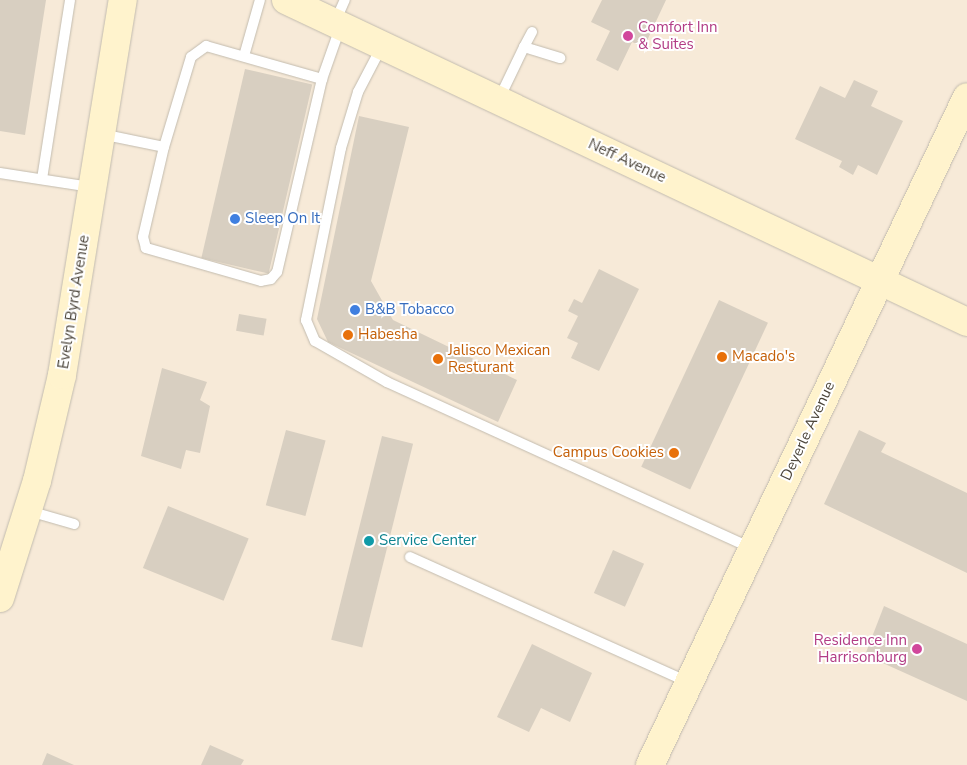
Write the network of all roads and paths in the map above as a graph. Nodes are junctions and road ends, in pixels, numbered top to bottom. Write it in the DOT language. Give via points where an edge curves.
graph roads {
  1 [pos="70,0"];
  2 [pos="123,0"];
  3 [pos="260,0"];
  4 [pos="286,0"];
  5 [pos="340,16"];
  6 [pos="532,32"];
  7 [pos="382,45"];
  8 [pos="524,47"];
  9 [pos="244,56"];
  10 [pos="560,58"];
  11 [pos="322,79"];
  12 [pos="967,97"];
  13 [pos="498,100"];
  14 [pos="101,134"];
  15 [pos="164,147"];
  16 [pos="0,173"];
  17 [pos="42,179"];
  18 [pos="93,187"];
  19 [pos="880,281"];
  20 [pos="967,322"];
  21 [pos="28,511"];
  22 [pos="74,524"];
  23 [pos="753,549"];
  24 [pos="6,555"];
  25 [pos="410,557"];
  26 [pos="0,598"];
  27 [pos="689,682"];
  28 [pos="650,765"];
  1 -- 17 [label="lane"];
  2 -- 14 [label="street, Evelyn Byrd Avenue"];
  3 -- 9 [label="lane"];
  4 -- 5 [label="street, Neff Avenue"];
  5 -- 7 [label="street, Neff Avenue"];
  5 -- 11 [label="lane"];
  6 -- 8 [label="lane"];
  7 -- 13 [label="street, Neff Avenue"];
  7 -- 23 [label="lane" via="358,92 341,148 306,320 315,342 387,382"];
  8 -- 10 [label="lane"];
  8 -- 13 [label="lane"];
  9 -- 11 [label="lane"];
  9 -- 15 [label="lane" via="206,46 191,57"];
  11 -- 15 [label="lane" via="277,272 271,279 261,281 146,248 143,237"];
  12 -- 19 [label="street, Deyerle Avenue"];
  13 -- 19 [label="street, Neff Avenue"];
  14 -- 15 [label="lane"];
  14 -- 18 [label="street, Evelyn Byrd Avenue"];
  16 -- 17 [label="lane"];
  17 -- 18 [label="lane"];
  18 -- 21 [label="street, Evelyn Byrd Avenue" via="62,375"];
  19 -- 20 [label="street, Neff Avenue"];
  19 -- 23 [label="street, Deyerle Avenue"];
  21 -- 22 [label="lane"];
  21 -- 24 [label="street, Evelyn Byrd Avenue"];
  23 -- 27 [label="street, Deyerle Avenue"];
  24 -- 26 [label="street, Evelyn Byrd Avenue"];
  25 -- 27 [label="lane"];
  27 -- 28 [label="street, Deyerle Avenue"];
}
